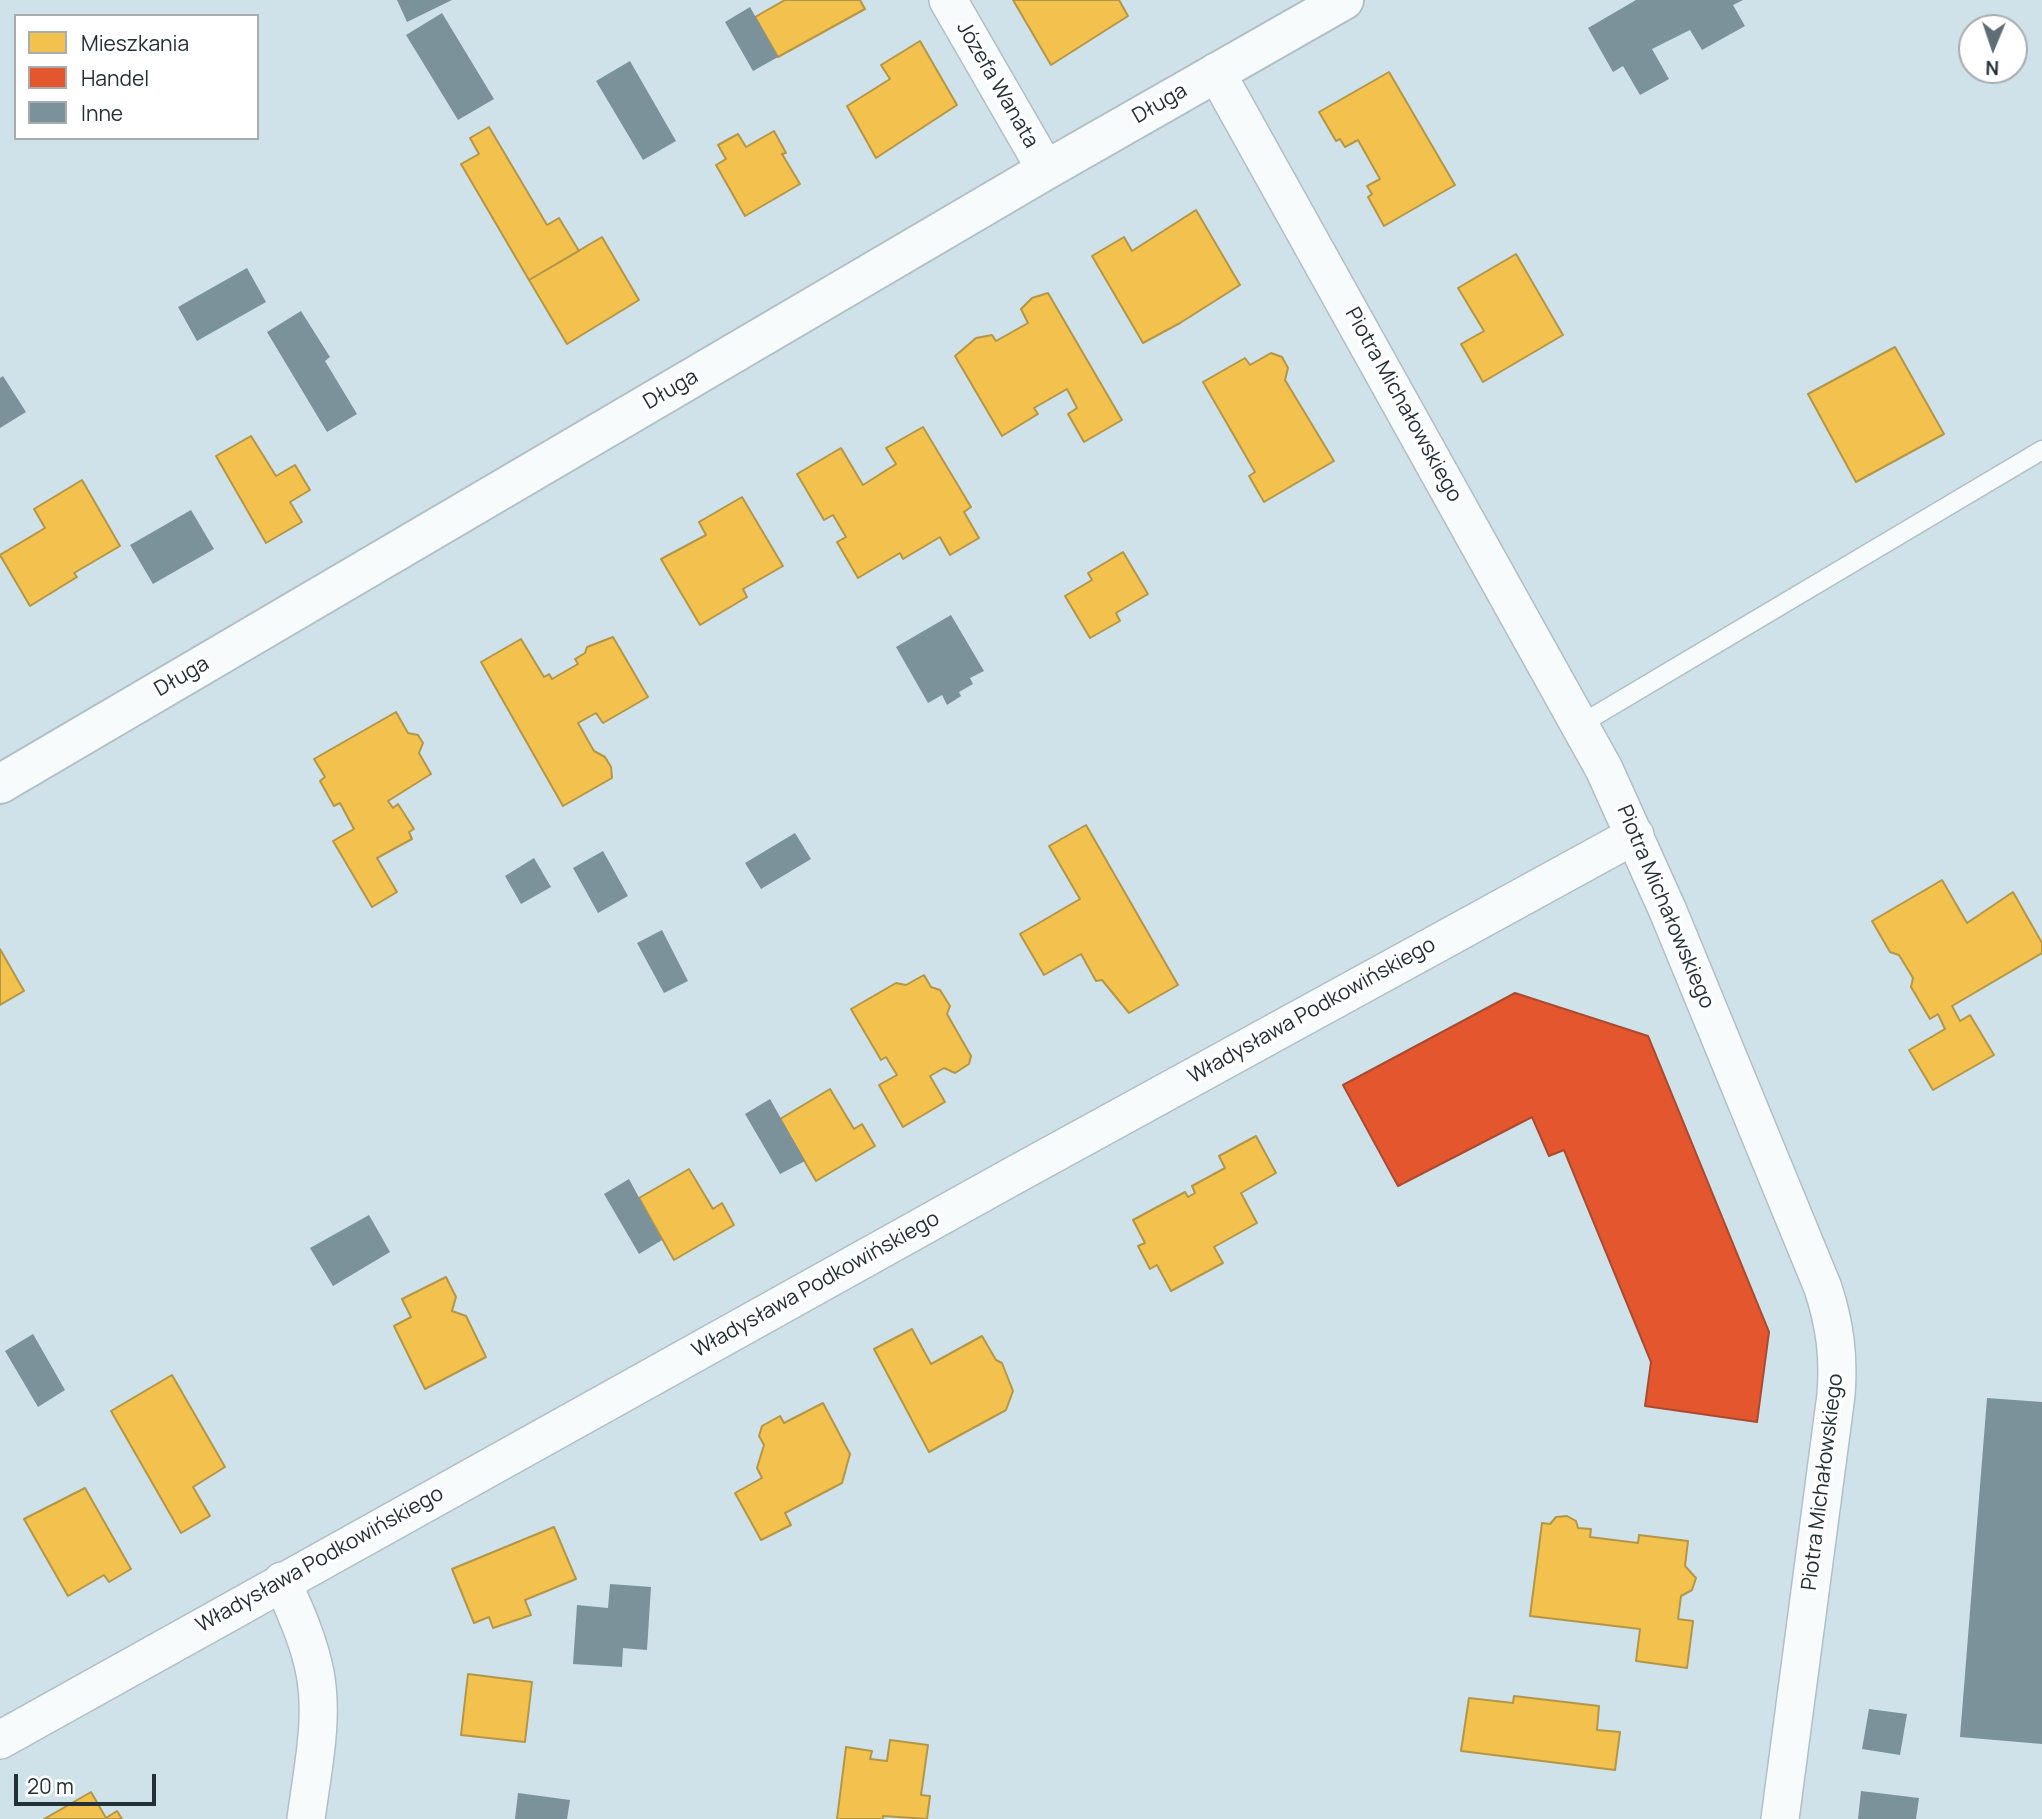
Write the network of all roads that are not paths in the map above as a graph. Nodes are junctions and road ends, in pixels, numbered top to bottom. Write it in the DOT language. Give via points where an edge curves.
graph roads {
  1 [pos="948,0"];
  2 [pos="1339,1"];
  3 [pos="1216,72"];
  4 [pos="1046,170"];
  5 [pos="2042,450"];
  6 [pos="1581,724"];
  7 [pos="0,784"];
  8 [pos="1635,835"];
  9 [pos="282,1581"];
  10 [pos="0,1740"];
  11 [pos="306,1819"];
  12 [pos="1780,1819"];
  1 -- 4 [label="street, Józefa Wanata"];
  2 -- 3 [label="street, Długa"];
  3 -- 4 [label="street, Długa"];
  3 -- 6 [label="street, Piotra Michałowskiego"];
  4 -- 7 [label="street, Długa"];
  5 -- 6 [label="lane"];
  6 -- 8 [label="street, Piotra Michałowskiego"];
  8 -- 9 [label="street, Władysława Podkowińskiego"];
  8 -- 12 [label="street, Piotra Michałowskiego" via="1835,1323 1836,1395"];
  9 -- 10 [label="street, Władysława Podkowińskiego"];
  9 -- 11 [label="street" via="316,1674 318,1712"];
}
